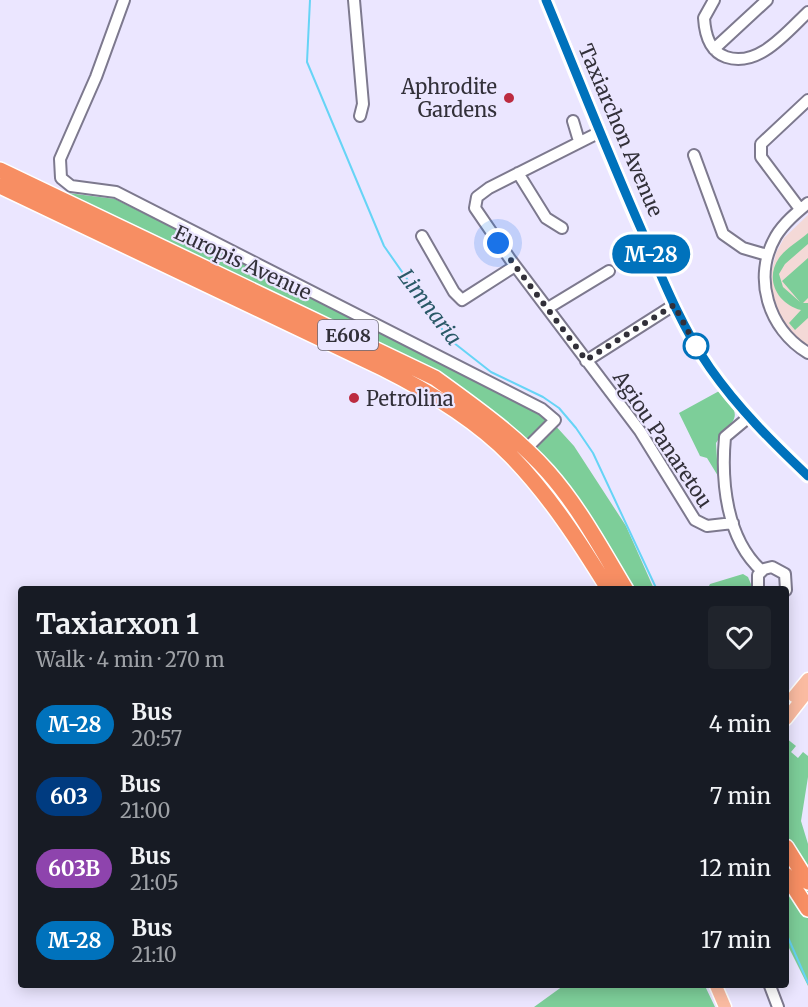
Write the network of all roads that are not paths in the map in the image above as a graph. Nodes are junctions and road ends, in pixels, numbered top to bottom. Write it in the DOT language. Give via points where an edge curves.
graph roads {
  1 [pos="124,0"];
  2 [pos="354,0"];
  3 [pos="546,0"];
  4 [pos="714,0"];
  5 [pos="767,0"];
  6 [pos="808,12"];
  7 [pos="714,49"];
  8 [pos="808,100"];
  9 [pos="360,116"];
  10 [pos="573,121"];
  11 [pos="600,132"];
  12 [pos="579,141"];
  13 [pos="694,155"];
  14 [pos="0,170"];
  15 [pos="518,172"];
  16 [pos="0,186"];
  17 [pos="804,206"];
  18 [pos="562,228"];
  19 [pos="422,236"];
  20 [pos="768,255"];
  21 [pos="515,266"];
  22 [pos="609,271"];
  23 [pos="674,305"];
  24 [pos="548,308"];
  25 [pos="808,353"];
  26 [pos="586,360"];
  27 [pos="749,417"];
  28 [pos="526,449"];
  29 [pos="808,476"];
  30 [pos="733,522"];
  31 [pos="762,570"];
  32 [pos="607,586"];
  33 [pos="624,586"];
  34 [pos="758,586"];
  35 [pos="786,586"];
  36 [pos="808,679"];
  37 [pos="808,691"];
  38 [pos="789,702"];
  39 [pos="789,715"];
  40 [pos="789,852"];
  41 [pos="789,880"];
  42 [pos="808,882"];
  43 [pos="808,909"];
  44 [pos="717,988"];
  45 [pos="771,988"];
  46 [pos="724,1007"];
  47 [pos="777,1007"];
  1 -- 28 [label="street" via="60,159 64,182 116,192 542,409 555,420"];
  2 -- 9 [label="street" via="363,104"];
  3 -- 11 [label="main road, Taxiarchon Avenue"];
  4 -- 7 [label="street" via="704,18"];
  5 -- 7 [label="street"];
  6 -- 7 [label="street" via="769,47 745,60 721,55"];
  8 -- 17 [label="street" via="759,149 761,157"];
  10 -- 12 [label="street"];
  11 -- 12 [label="street"];
  11 -- 23 [label="main road, Taxiarchon Avenue"];
  12 -- 15 [label="street"];
  13 -- 20 [label="street" via="723,234 743,248"];
  14 -- 28 [label="highway, Europis Avenue / E608" via="409,364 453,391"];
  15 -- 18 [label="street" via="546,218"];
  15 -- 21 [label="street, Agiou Panaretou" via="489,188 476,201 475,208"];
  16 -- 32 [label="highway, Europis Avenue / E608" via="382,368 441,400 510,455 545,494"];
  17 -- 20 [label="street" via="782,228"];
  19 -- 21 [label="street" via="453,292 462,300"];
  20 -- 25 [label="street" via="764,279 770,311 788,339"];
  21 -- 24 [label="street, Agiou Panaretou"];
  22 -- 24 [label="street"];
  23 -- 26 [label="street"];
  23 -- 27 [label="main road, Taxiarchon Avenue" via="710,367"];
  24 -- 26 [label="street, Agiou Panaretou"];
  26 -- 30 [label="street, Agiou Panaretou" via="640,431 695,520 707,526"];
  27 -- 29 [label="main road, Taxiarchon Avenue"];
  27 -- 30 [label="street" via="725,436 722,465"];
  28 -- 33 [label="highway, Europis Avenue / E608" via="578,512"];
  30 -- 31 [label="street" via="748,557"];
  31 -- 34 [label="street"];
  31 -- 35 [label="street" via="782,570"];
  36 -- 38 [label="main road"];
  37 -- 39 [label="main road"];
  40 -- 42 [label="highway"];
  41 -- 43 [label="highway"];
  44 -- 46 [label="main road"];
  45 -- 47 [label="street"];
}
